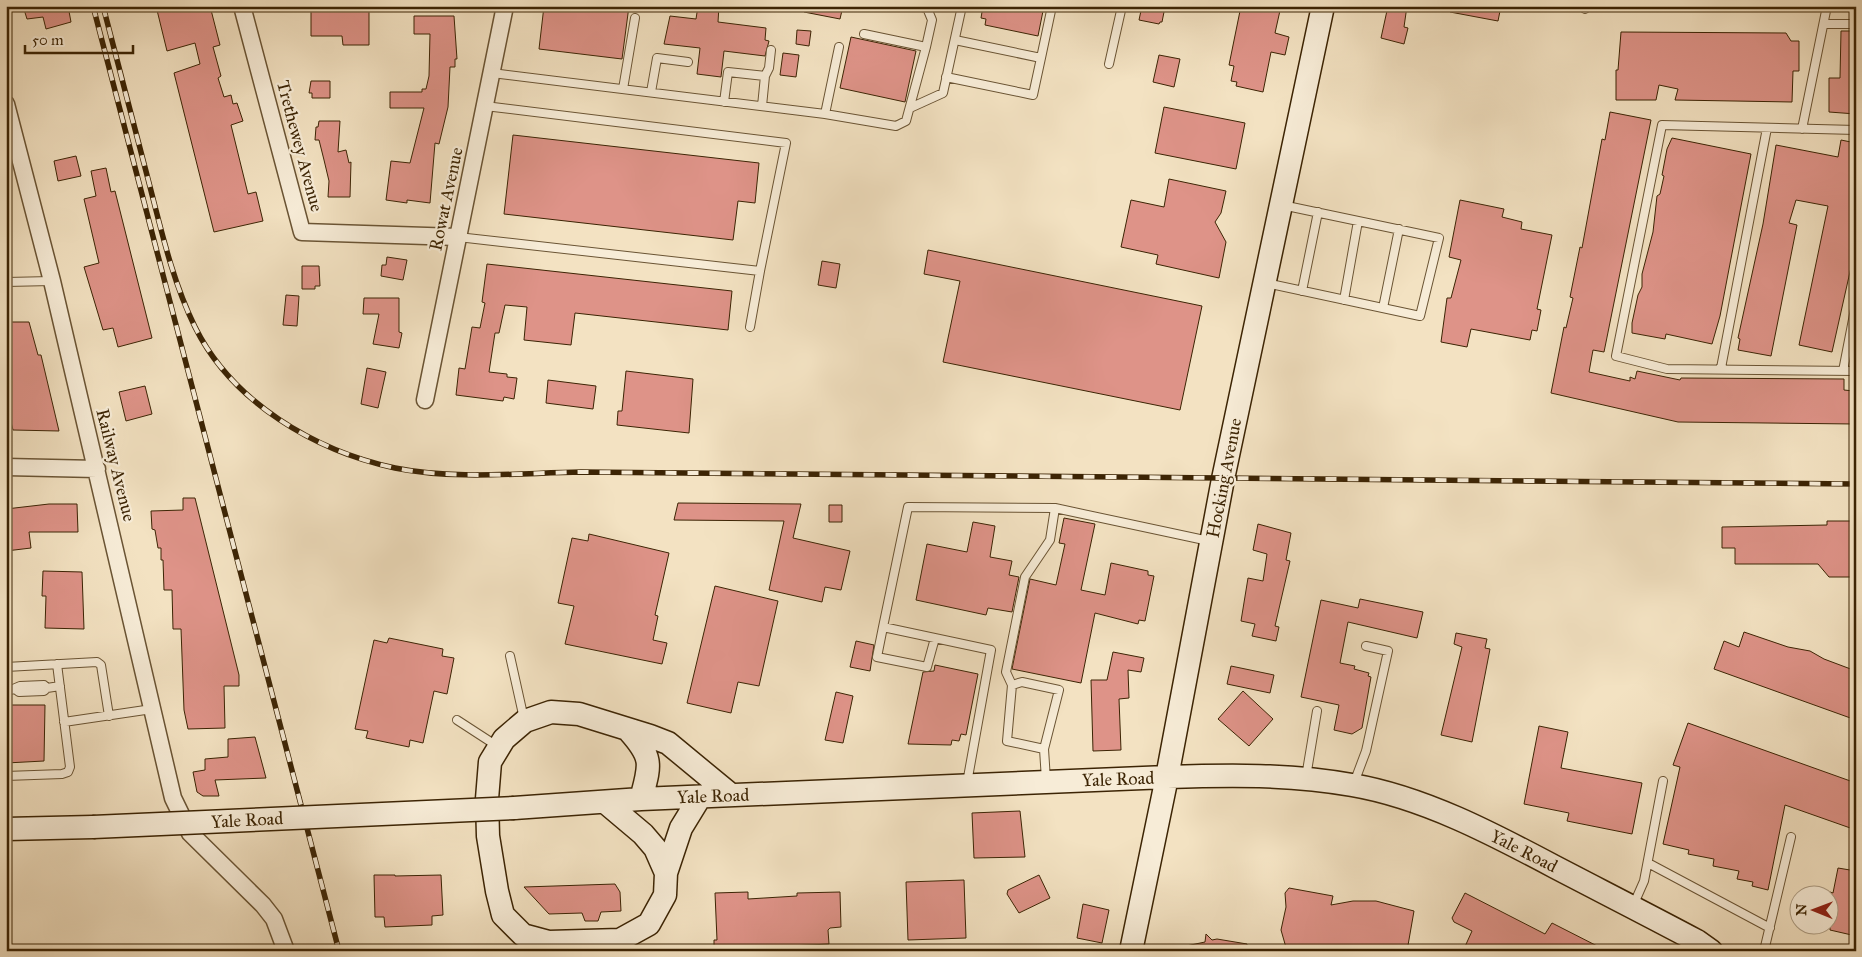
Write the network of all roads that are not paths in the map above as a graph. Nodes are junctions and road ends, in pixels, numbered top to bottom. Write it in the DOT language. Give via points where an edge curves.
graph roads {
  1 [pos="242,6"];
  2 [pos="505,6"];
  3 [pos="962,6"];
  4 [pos="1052,6"];
  5 [pos="1122,6"];
  6 [pos="1323,6"];
  7 [pos="1827,6"];
  8 [pos="924,7"];
  9 [pos="635,18"];
  10 [pos="1824,24"];
  11 [pos="1856,24"];
  12 [pos="864,34"];
  13 [pos="954,40"];
  14 [pos="839,47"];
  15 [pos="926,47"];
  16 [pos="771,50"];
  17 [pos="1041,58"];
  18 [pos="688,62"];
  19 [pos="1109,64"];
  20 [pos="492,73"];
  21 [pos="765,76"];
  22 [pos="946,77"];
  23 [pos="623,89"];
  24 [pos="651,92"];
  25 [pos="724,102"];
  26 [pos="6,104"];
  27 [pos="485,106"];
  28 [pos="762,106"];
  29 [pos="910,108"];
  30 [pos="825,114"];
  31 [pos="1767,128"];
  32 [pos="1802,129"];
  33 [pos="1856,130"];
  34 [pos="1281,205"];
  35 [pos="1318,212"];
  36 [pos="1358,221"];
  37 [pos="1399,229"];
  38 [pos="458,237"];
  39 [pos="760,271"];
  40 [pos="52,281"];
  41 [pos="6,282"];
  42 [pos="1264,283"];
  43 [pos="1302,291"];
  44 [pos="1344,300"];
  45 [pos="1856,304"];
  46 [pos="1383,308"];
  47 [pos="750,326"];
  48 [pos="1721,368"];
  49 [pos="1843,371"];
  50 [pos="1856,371"];
  51 [pos="425,400"];
  52 [pos="6,468"];
  53 [pos="97,469"];
  54 [pos="1055,508"];
  55 [pos="1211,542"];
  56 [pos="883,627"];
  57 [pos="935,638"];
  58 [pos="1366,646"];
  59 [pos="510,656"];
  60 [pos="57,664"];
  61 [pos="6,666"];
  62 [pos="1012,685"];
  63 [pos="60,686"];
  64 [pos="6,692"];
  65 [pos="152,710"];
  66 [pos="1317,711"];
  67 [pos="109,716"];
  68 [pos="457,720"];
  69 [pos="525,721"];
  70 [pos="64,722"];
  71 [pos="629,731"];
  72 [pos="499,748"];
  73 [pos="1044,748"];
  74 [pos="6,776"];
  75 [pos="1167,777"];
  76 [pos="1305,779"];
  77 [pos="1663,781"];
  78 [pos="1046,782"];
  79 [pos="967,785"];
  80 [pos="1354,785"];
  81 [pos="731,796"];
  82 [pos="700,797"];
  83 [pos="641,799"];
  84 [pos="605,802"];
  85 [pos="9,831"];
  86 [pos="1791,837"];
  87 [pos="1648,863"];
  88 [pos="666,873"];
  89 [pos="1632,908"];
  90 [pos="1770,928"];
  91 [pos="286,951"];
  92 [pos="1131,951"];
  93 [pos="1711,951"];
  94 [pos="1764,951"];
  1 -- 38 [label="street, Trethewey Avenue" via="302,232"];
  2 -- 20 [label="street, Rowat Avenue"];
  3 -- 13 [label="lane"];
  4 -- 17 [label="lane"];
  5 -- 19 [label="lane"];
  6 -- 34 [label="main road, Hocking Avenue"];
  7 -- 10 [label="lane"];
  8 -- 15 [label="lane" via="932,20"];
  9 -- 23 [label="lane"];
  10 -- 11 [label="lane"];
  10 -- 32 [label="lane"];
  12 -- 15 [label="lane"];
  13 -- 17 [label="lane"];
  13 -- 22 [label="lane"];
  14 -- 30 [label="lane"];
  15 -- 29 [label="lane"];
  16 -- 21 [label="lane"];
  17 -- 22 [label="lane" via="1033,95"];
  18 -- 24 [label="lane" via="657,58"];
  20 -- 23 [label="lane"];
  20 -- 27 [label="street, Rowat Avenue"];
  21 -- 25 [label="lane" via="728,72"];
  21 -- 28 [label="lane"];
  22 -- 29 [label="lane" via="943,93"];
  23 -- 24 [label="lane"];
  24 -- 25 [label="lane"];
  25 -- 28 [label="lane"];
  26 -- 40 [label="street, Railway Avenue"];
  27 -- 38 [label="street, Rowat Avenue"];
  27 -- 39 [label="lane" via="786,143"];
  28 -- 30 [label="lane"];
  29 -- 30 [label="lane" via="906,121 896,126"];
  31 -- 32 [label="lane"];
  31 -- 48 [label="lane"];
  31 -- 48 [label="lane" via="1662,125 1616,356 1668,369"];
  32 -- 33 [label="lane"];
  34 -- 35 [label="lane"];
  34 -- 42 [label="main road, Hocking Avenue"];
  35 -- 36 [label="lane"];
  35 -- 43 [label="lane"];
  36 -- 37 [label="lane"];
  36 -- 44 [label="lane"];
  37 -- 46 [label="lane"];
  37 -- 46 [label="lane" via="1439,238 1420,316"];
  38 -- 39 [label="lane"];
  38 -- 51 [label="street, Rowat Avenue"];
  39 -- 47 [label="lane"];
  40 -- 41 [label="lane"];
  40 -- 53 [label="street, Railway Avenue"];
  42 -- 43 [label="lane"];
  42 -- 55 [label="main road, Hocking Avenue"];
  43 -- 44 [label="lane"];
  44 -- 46 [label="lane"];
  45 -- 49 [label="lane"];
  48 -- 49 [label="lane"];
  49 -- 50 [label="lane"];
  52 -- 53 [label="street"];
  53 -- 65 [label="street, Railway Avenue"];
  54 -- 55 [label="lane"];
  54 -- 56 [label="lane" via="908,507"];
  54 -- 62 [label="lane" via="1050,540 1024,577 1006,672"];
  55 -- 75 [label="main road, Hocking Avenue"];
  56 -- 57 [label="lane"];
  56 -- 57 [label="lane" via="877,657 927,667"];
  57 -- 79 [label="lane" via="992,650"];
  58 -- 80 [label="lane" via="1388,651 1366,751"];
  59 -- 69 [label="lane"];
  60 -- 61 [label="lane"];
  60 -- 63 [label="lane"];
  60 -- 67 [label="lane" via="92,662 101,665"];
  62 -- 73 [label="lane" via="1007,741"];
  62 -- 73 [label="lane" via="1022,682 1059,690"];
  63 -- 64 [label="lane" via="44,691 19,692 15,689"];
  63 -- 70 [label="lane"];
  65 -- 67 [label="lane"];
  65 -- 91 [label="street, Railway Avenue" via="173,798 190,833 274,918"];
  66 -- 76 [label="lane"];
  67 -- 70 [label="lane"];
  68 -- 72 [label="lane"];
  69 -- 71 [label="main road" via="551,712 579,714"];
  69 -- 72 [label="main road" via="504,739"];
  70 -- 74 [label="lane" via="68,772"];
  71 -- 81 [label="main road" via="668,743"];
  71 -- 83 [label="main road" via="645,749 649,769"];
  72 -- 88 [label="main road" via="490,762 488,836 503,916 522,935 549,942 620,940 648,924 665,895"];
  73 -- 78 [label="lane"];
  75 -- 76 [label="main road, Yale Road" via="1247,775"];
  75 -- 78 [label="main road, Yale Road"];
  75 -- 92 [label="main road, Hocking Avenue"];
  76 -- 80 [label="main road, Yale Road"];
  77 -- 87 [label="lane"];
  78 -- 79 [label="main road, Yale Road"];
  79 -- 81 [label="main road, Yale Road"];
  80 -- 89 [label="main road, Yale Road" via="1463,821"];
  81 -- 82 [label="main road, Yale Road"];
  82 -- 83 [label="main road, Yale Road"];
  82 -- 88 [label="main road" via="681,828"];
  83 -- 84 [label="main road, Yale Road"];
  84 -- 85 [label="main road, Yale Road, bridge"];
  84 -- 88 [label="main road" via="643,834 655,848"];
  86 -- 90 [label="lane"];
  87 -- 89 [label="lane"];
  87 -- 90 [label="lane"];
  89 -- 93 [label="main road, Yale Road"];
  90 -- 94 [label="lane"];
}
